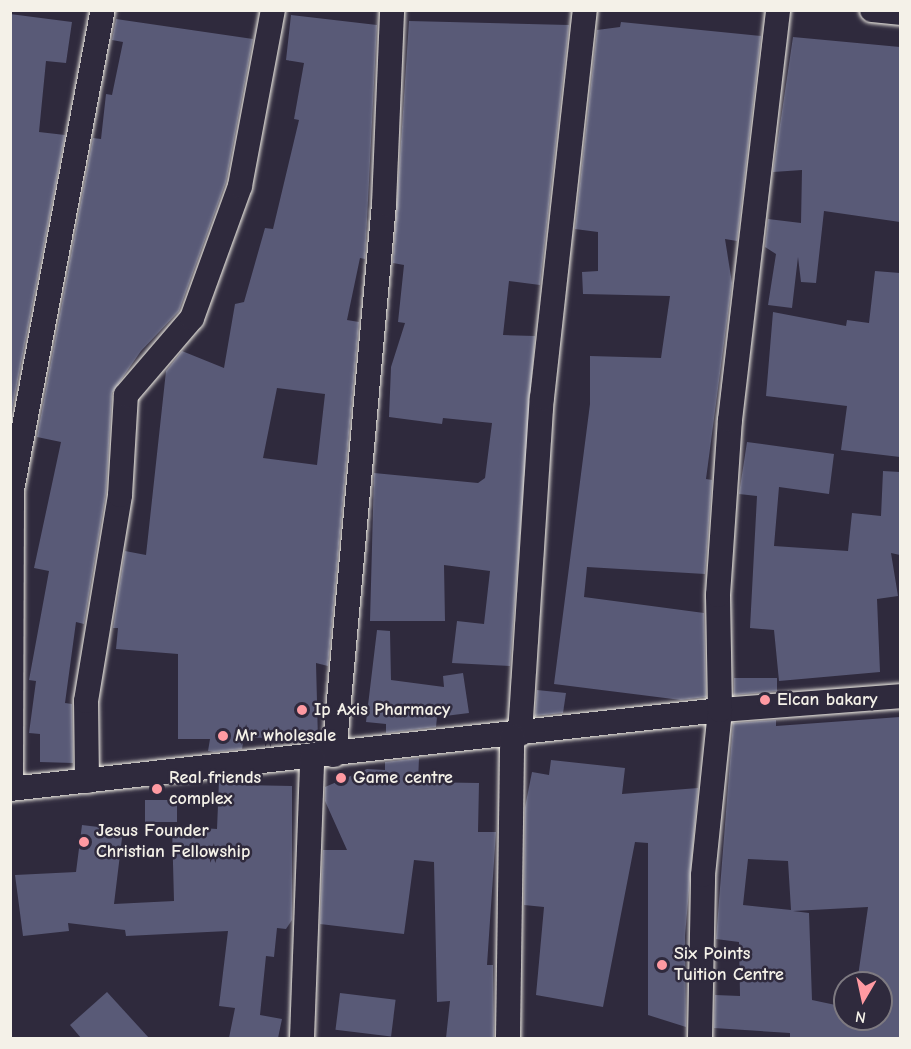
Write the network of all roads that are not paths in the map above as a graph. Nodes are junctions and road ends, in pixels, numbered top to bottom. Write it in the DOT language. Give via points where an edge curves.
graph roads {
  1 [pos="103,10"];
  2 [pos="273,10"];
  3 [pos="393,10"];
  4 [pos="585,10"];
  5 [pos="778,10"];
  6 [pos="872,10"];
  7 [pos="900,13"];
  8 [pos="900,696"];
  9 [pos="720,710"];
  10 [pos="516,735"];
  11 [pos="323,757"];
  12 [pos="87,781"];
  13 [pos="11,789"];
  14 [pos="302,1038"];
  15 [pos="508,1038"];
  16 [pos="700,1038"];
  1 -- 13 [label="street" via="12,490"];
  2 -- 12 [label="street" via="240,186 192,318 126,395 120,495 86,701"];
  3 -- 11 [label="street" via="384,204"];
  4 -- 10 [label="street" via="542,398"];
  5 -- 9 [label="street" via="730,420 718,595"];
  6 -- 7 [label="street"];
  8 -- 9 [label="street"];
  9 -- 10 [label="street"];
  9 -- 16 [label="street" via="703,875"];
  10 -- 11 [label="street"];
  10 -- 15 [label="street"];
  11 -- 12 [label="street"];
  11 -- 14 [label="street"];
  12 -- 13 [label="street"];
}
